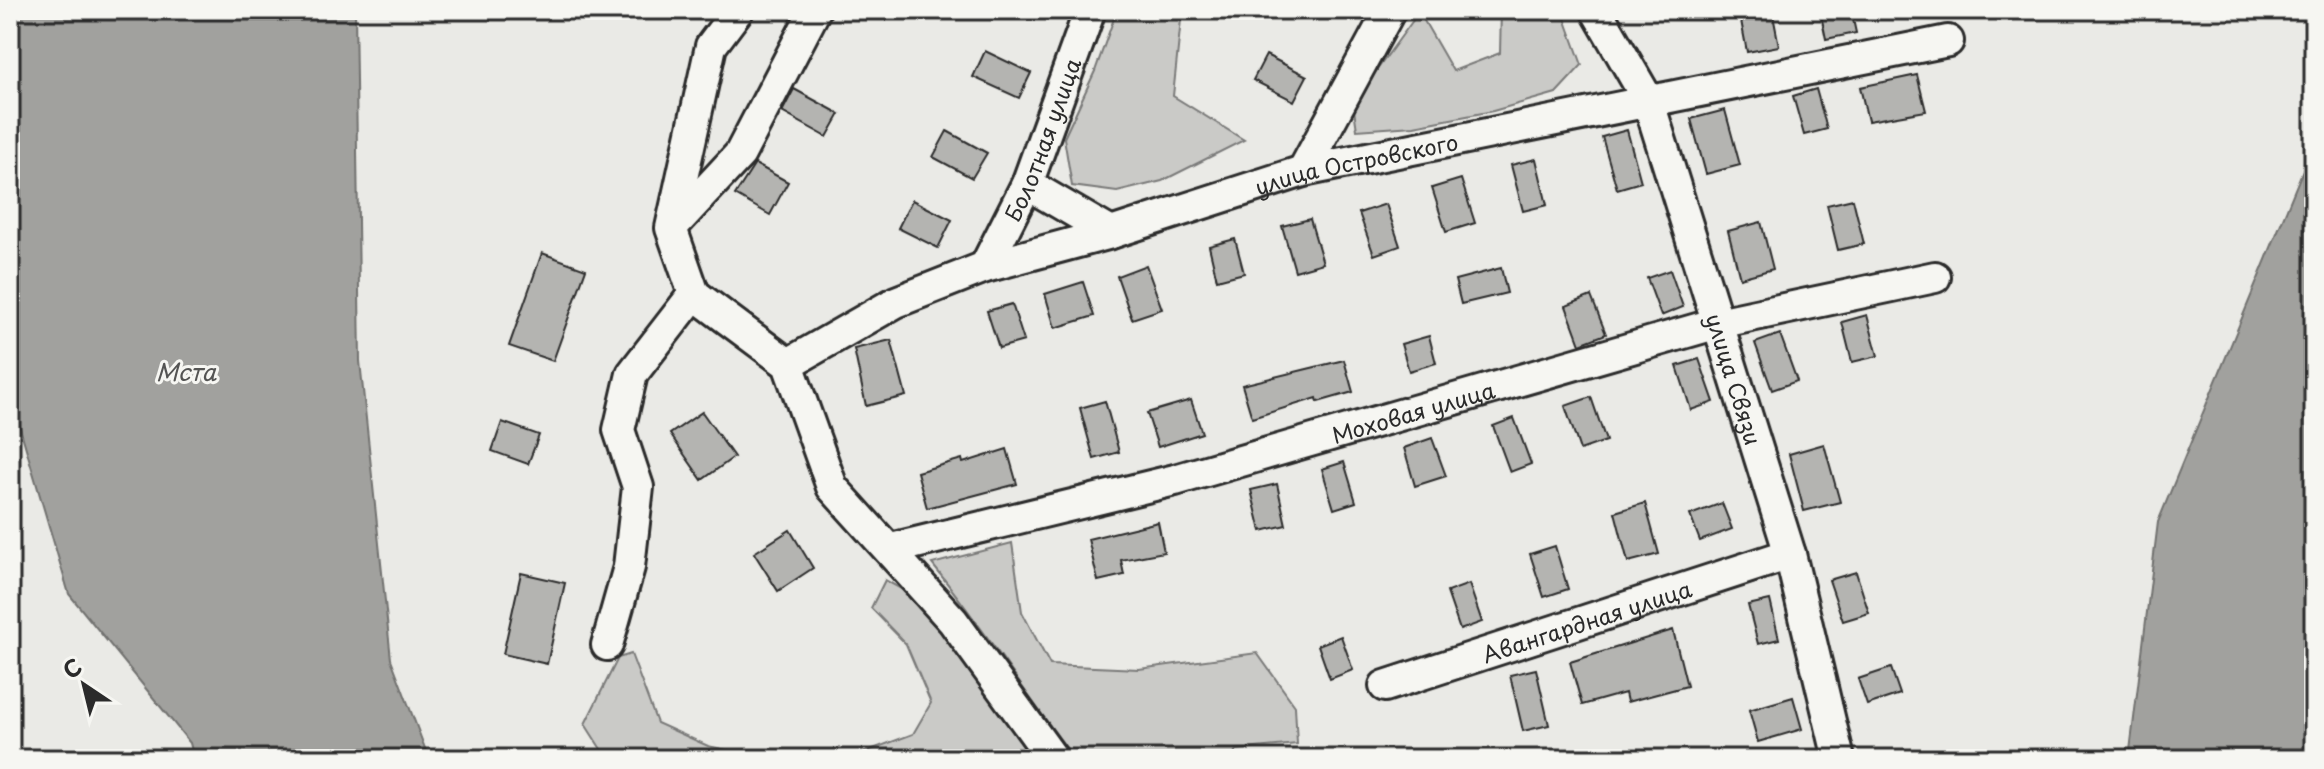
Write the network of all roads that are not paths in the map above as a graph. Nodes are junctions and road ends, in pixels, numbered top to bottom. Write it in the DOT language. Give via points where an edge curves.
graph roads {
  1 [pos="738,10"];
  2 [pos="815,10"];
  3 [pos="1090,10"];
  4 [pos="1390,10"];
  5 [pos="1596,10"];
  6 [pos="1948,41"];
  7 [pos="1648,100"];
  8 [pos="1303,171"];
  9 [pos="1027,184"];
  10 [pos="671,228"];
  11 [pos="1111,233"];
  12 [pos="985,267"];
  13 [pos="1935,277"];
  14 [pos="694,294"];
  15 [pos="1718,323"];
  16 [pos="788,364"];
  17 [pos="891,549"];
  18 [pos="1790,554"];
  19 [pos="607,645"];
  20 [pos="1385,686"];
  21 [pos="1053,759"];
  22 [pos="1839,759"];
  1 -- 10 [label="street" via="711,46"];
  2 -- 10 [label="street" via="740,154"];
  3 -- 9 [label="street, Болотная улица"];
  4 -- 8 [label="street"];
  5 -- 7 [label="street, улица Связи"];
  6 -- 7 [label="street, улица Островского"];
  7 -- 8 [label="street, улица Островского"];
  7 -- 15 [label="street, улица Связи"];
  8 -- 11 [label="street, улица Островского"];
  9 -- 11 [label="street"];
  9 -- 12 [label="street, Болотная улица"];
  10 -- 14 [label="street"];
  11 -- 12 [label="street, улица Островского"];
  12 -- 16 [label="street, улица Островского" via="896,302"];
  13 -- 15 [label="street, Моховая улица"];
  14 -- 16 [label="street"];
  14 -- 19 [label="street" via="632,374 619,430 638,487 629,567"];
  15 -- 17 [label="street, Моховая улица" via="1175,480"];
  15 -- 18 [label="street, улица Связи"];
  16 -- 17 [label="street" via="832,487"];
  17 -- 21 [label="street" via="953,621"];
  18 -- 20 [label="street, Авангардная улица"];
  18 -- 22 [label="street, улица Связи"];
}
